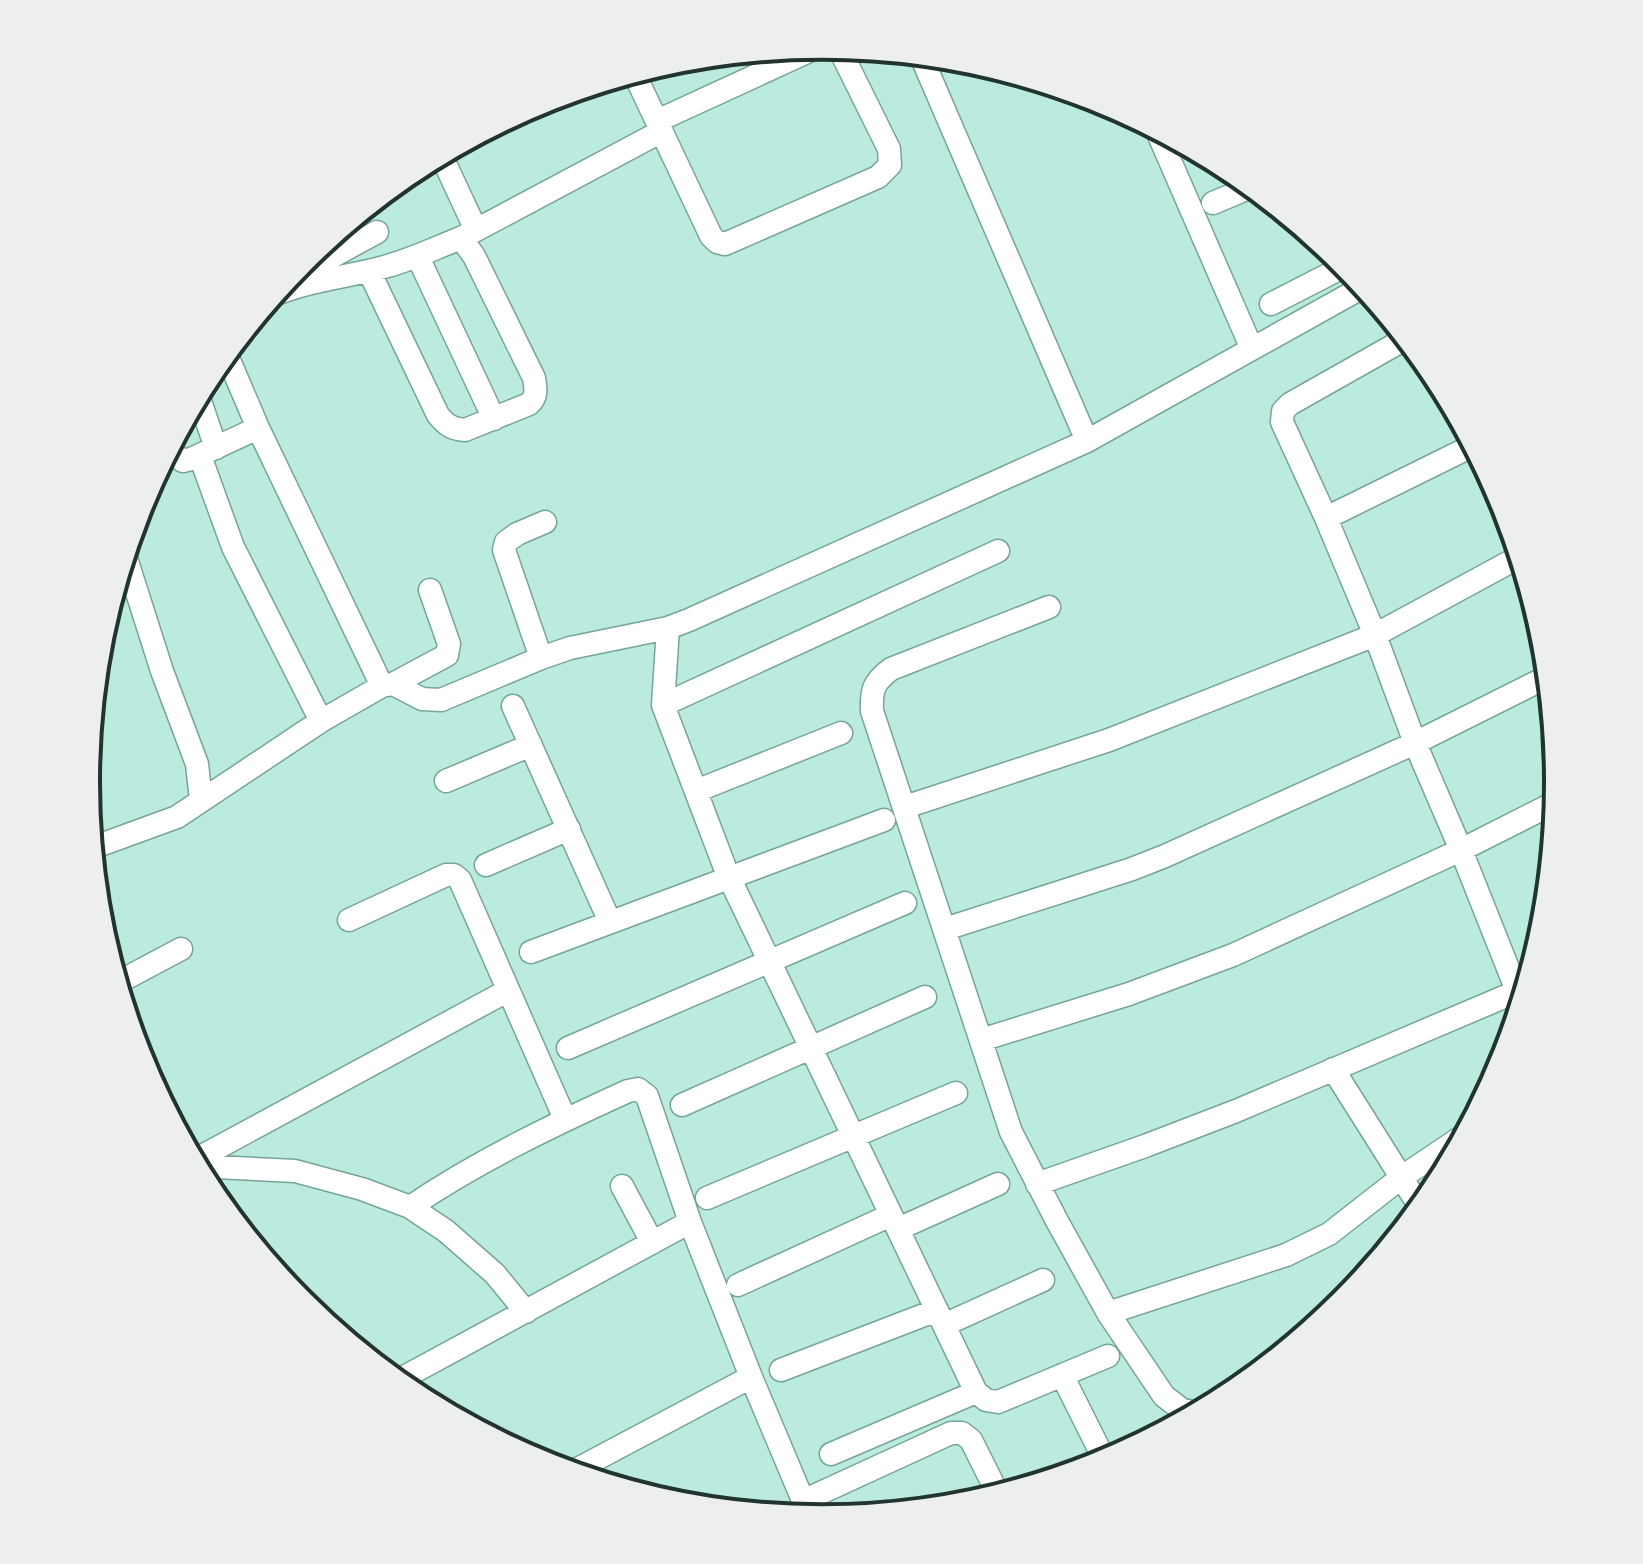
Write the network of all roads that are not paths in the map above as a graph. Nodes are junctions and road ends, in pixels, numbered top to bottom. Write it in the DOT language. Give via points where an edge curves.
graph roads {
  1 [pos="789,61"];
  2 [pos="845,61"];
  3 [pos="926,68"];
  4 [pos="639,84"];
  5 [pos="660,126"];
  6 [pos="1164,147"];
  7 [pos="445,167"];
  8 [pos="1238,193"];
  9 [pos="1213,203"];
  10 [pos="377,232"];
  11 [pos="468,234"];
  12 [pos="418,257"];
  13 [pos="318,264"];
  14 [pos="369,271"];
  15 [pos="1333,272"];
  16 [pos="308,274"];
  17 [pos="306,284"];
  18 [pos="296,287"];
  19 [pos="1352,293"];
  20 [pos="1271,304"];
  21 [pos="1396,344"];
  22 [pos="1252,349"];
  23 [pos="232,366"];
  24 [pos="201,413"];
  25 [pos="494,419"];
  26 [pos="258,428"];
  27 [pos="1087,441"];
  28 [pos="1463,451"];
  29 [pos="208,452"];
  30 [pos="177,457"];
  31 [pos="1326,518"];
  32 [pos="545,522"];
  33 [pos="998,551"];
  34 [pos="1509,562"];
  35 [pos="131,573"];
  36 [pos="430,590"];
  37 [pos="1049,607"];
  38 [pos="668,628"];
  39 [pos="1375,635"];
  40 [pos="541,658"];
  41 [pos="1536,682"];
  42 [pos="388,685"];
  43 [pos="663,705"];
  44 [pos="513,706"];
  45 [pos="321,721"];
  46 [pos="841,733"];
  47 [pos="1415,743"];
  48 [pos="531,745"];
  49 [pos="446,781"];
  50 [pos="696,791"];
  51 [pos="201,800"];
  52 [pos="905,807"];
  53 [pos="1543,809"];
  54 [pos="884,820"];
  55 [pos="569,829"];
  56 [pos="103,844"];
  57 [pos="1461,850"];
  58 [pos="486,865"];
  59 [pos="729,878"];
  60 [pos="905,903"];
  61 [pos="349,920"];
  62 [pos="610,922"];
  63 [pos="945,929"];
  64 [pos="181,949"];
  65 [pos="531,952"];
  66 [pos="769,961"];
  67 [pos="127,978"];
  68 [pos="1516,978"];
  69 [pos="507,991"];
  70 [pos="1512,993"];
  71 [pos="925,997"];
  72 [pos="981,1040"];
  73 [pos="568,1048"];
  74 [pos="811,1048"];
  75 [pos="1333,1069"];
  76 [pos="956,1093"];
  77 [pos="682,1105"];
  78 [pos="565,1119"];
  79 [pos="853,1136"];
  80 [pos="1443,1149"];
  81 [pos="205,1157"];
  82 [pos="209,1164"];
  83 [pos="1402,1177"];
  84 [pos="998,1184"];
  85 [pos="1037,1184"];
  86 [pos="622,1186"];
  87 [pos="1413,1195"];
  88 [pos="707,1198"];
  89 [pos="410,1207"];
  90 [pos="690,1222"];
  91 [pos="894,1222"];
  92 [pos="652,1242"];
  93 [pos="1043,1280"];
  94 [pos="738,1285"];
  95 [pos="526,1312"];
  96 [pos="1108,1313"];
  97 [pos="940,1318"];
  98 [pos="1108,1356"];
  99 [pos="781,1370"];
  100 [pos="409,1374"];
  101 [pos="1062,1375"];
  102 [pos="751,1377"];
  103 [pos="976,1392"];
  104 [pos="1180,1408"];
  105 [pos="1099,1449"];
  106 [pos="831,1454"];
  107 [pos="586,1465"];
  108 [pos="992,1483"];
  109 [pos="804,1503"];
  110 [pos="816,1504"];
  1 -- 5 [label="street"];
  2 -- 5 [label="street" via="889,149 890,165 878,177 725,244 711,236"];
  3 -- 27 [label="street"];
  4 -- 5 [label="street"];
  5 -- 11 [label="street"];
  6 -- 22 [label="street"];
  7 -- 11 [label="street"];
  8 -- 9 [label="street"];
  10 -- 13 [label="street"];
  11 -- 12 [label="street"];
  11 -- 25 [label="street" via="536,387 529,404"];
  12 -- 14 [label="street"];
  12 -- 25 [label="street"];
  14 -- 17 [label="street"];
  14 -- 25 [label="street" via="446,425 465,430"];
  15 -- 20 [label="street"];
  16 -- 17 [label="street"];
  17 -- 18 [label="street"];
  19 -- 22 [label="street"];
  21 -- 31 [label="street" via="1283,411 1282,422"];
  22 -- 27 [label="street"];
  23 -- 26 [label="street"];
  24 -- 29 [label="street"];
  26 -- 29 [label="street"];
  26 -- 42 [label="street"];
  27 -- 38 [label="street"];
  28 -- 31 [label="street"];
  29 -- 30 [label="street" via="183,461"];
  29 -- 45 [label="street" via="233,547"];
  31 -- 39 [label="street"];
  32 -- 40 [label="street" via="517,534 504,550"];
  33 -- 43 [label="street"];
  34 -- 39 [label="street"];
  35 -- 51 [label="street" via="197,764"];
  36 -- 42 [label="street" via="449,650"];
  37 -- 52 [label="street" via="879,678 871,694 872,711"];
  38 -- 40 [label="street"];
  38 -- 43 [label="street"];
  39 -- 47 [label="street"];
  39 -- 52 [label="street" via="1109,740"];
  40 -- 42 [label="street" via="441,700 422,699"];
  41 -- 47 [label="street"];
  42 -- 45 [label="street"];
  43 -- 50 [label="street"];
  44 -- 48 [label="street"];
  45 -- 51 [label="street"];
  46 -- 50 [label="street"];
  47 -- 57 [label="street"];
  47 -- 63 [label="street" via="1154,860"];
  48 -- 49 [label="street"];
  48 -- 55 [label="street"];
  50 -- 59 [label="street"];
  51 -- 56 [label="street" via="177,817"];
  52 -- 63 [label="street"];
  53 -- 57 [label="street"];
  54 -- 59 [label="street"];
  55 -- 58 [label="street"];
  55 -- 62 [label="street"];
  57 -- 68 [label="street"];
  57 -- 72 [label="street" via="1233,955"];
  59 -- 62 [label="street"];
  59 -- 66 [label="street"];
  60 -- 66 [label="street"];
  61 -- 69 [label="street" via="454,875"];
  62 -- 65 [label="street"];
  63 -- 72 [label="street"];
  64 -- 67 [label="street"];
  66 -- 73 [label="street"];
  66 -- 74 [label="street"];
  69 -- 78 [label="street"];
  69 -- 81 [label="street"];
  70 -- 75 [label="street"];
  71 -- 74 [label="street"];
  72 -- 85 [label="street" via="1011,1132"];
  74 -- 77 [label="street"];
  74 -- 79 [label="street"];
  75 -- 83 [label="street"];
  75 -- 85 [label="street" via="1236,1111"];
  76 -- 79 [label="street"];
  78 -- 89 [label="street" via="452,1178"];
  78 -- 90 [label="street" via="628,1091 638,1089 647,1096"];
  79 -- 88 [label="street"];
  79 -- 91 [label="street"];
  80 -- 83 [label="street"];
  82 -- 89 [label="street" via="295,1171"];
  83 -- 87 [label="street"];
  83 -- 96 [label="street" via="1307,1246"];
  84 -- 91 [label="street"];
  85 -- 96 [label="street"];
  86 -- 92 [label="street"];
  89 -- 95 [label="street" via="495,1274"];
  90 -- 92 [label="street"];
  90 -- 102 [label="street"];
  91 -- 94 [label="street"];
  91 -- 97 [label="street"];
  92 -- 95 [label="street"];
  93 -- 97 [label="street"];
  95 -- 100 [label="street"];
  96 -- 104 [label="street" via="1164,1396"];
  97 -- 99 [label="street"];
  97 -- 103 [label="street"];
  98 -- 101 [label="street"];
  101 -- 103 [label="street" via="998,1402"];
  101 -- 105 [label="street"];
  102 -- 107 [label="street"];
  102 -- 109 [label="street"];
  103 -- 106 [label="street"];
  108 -- 110 [label="street" via="971,1440 951,1433"];
}
